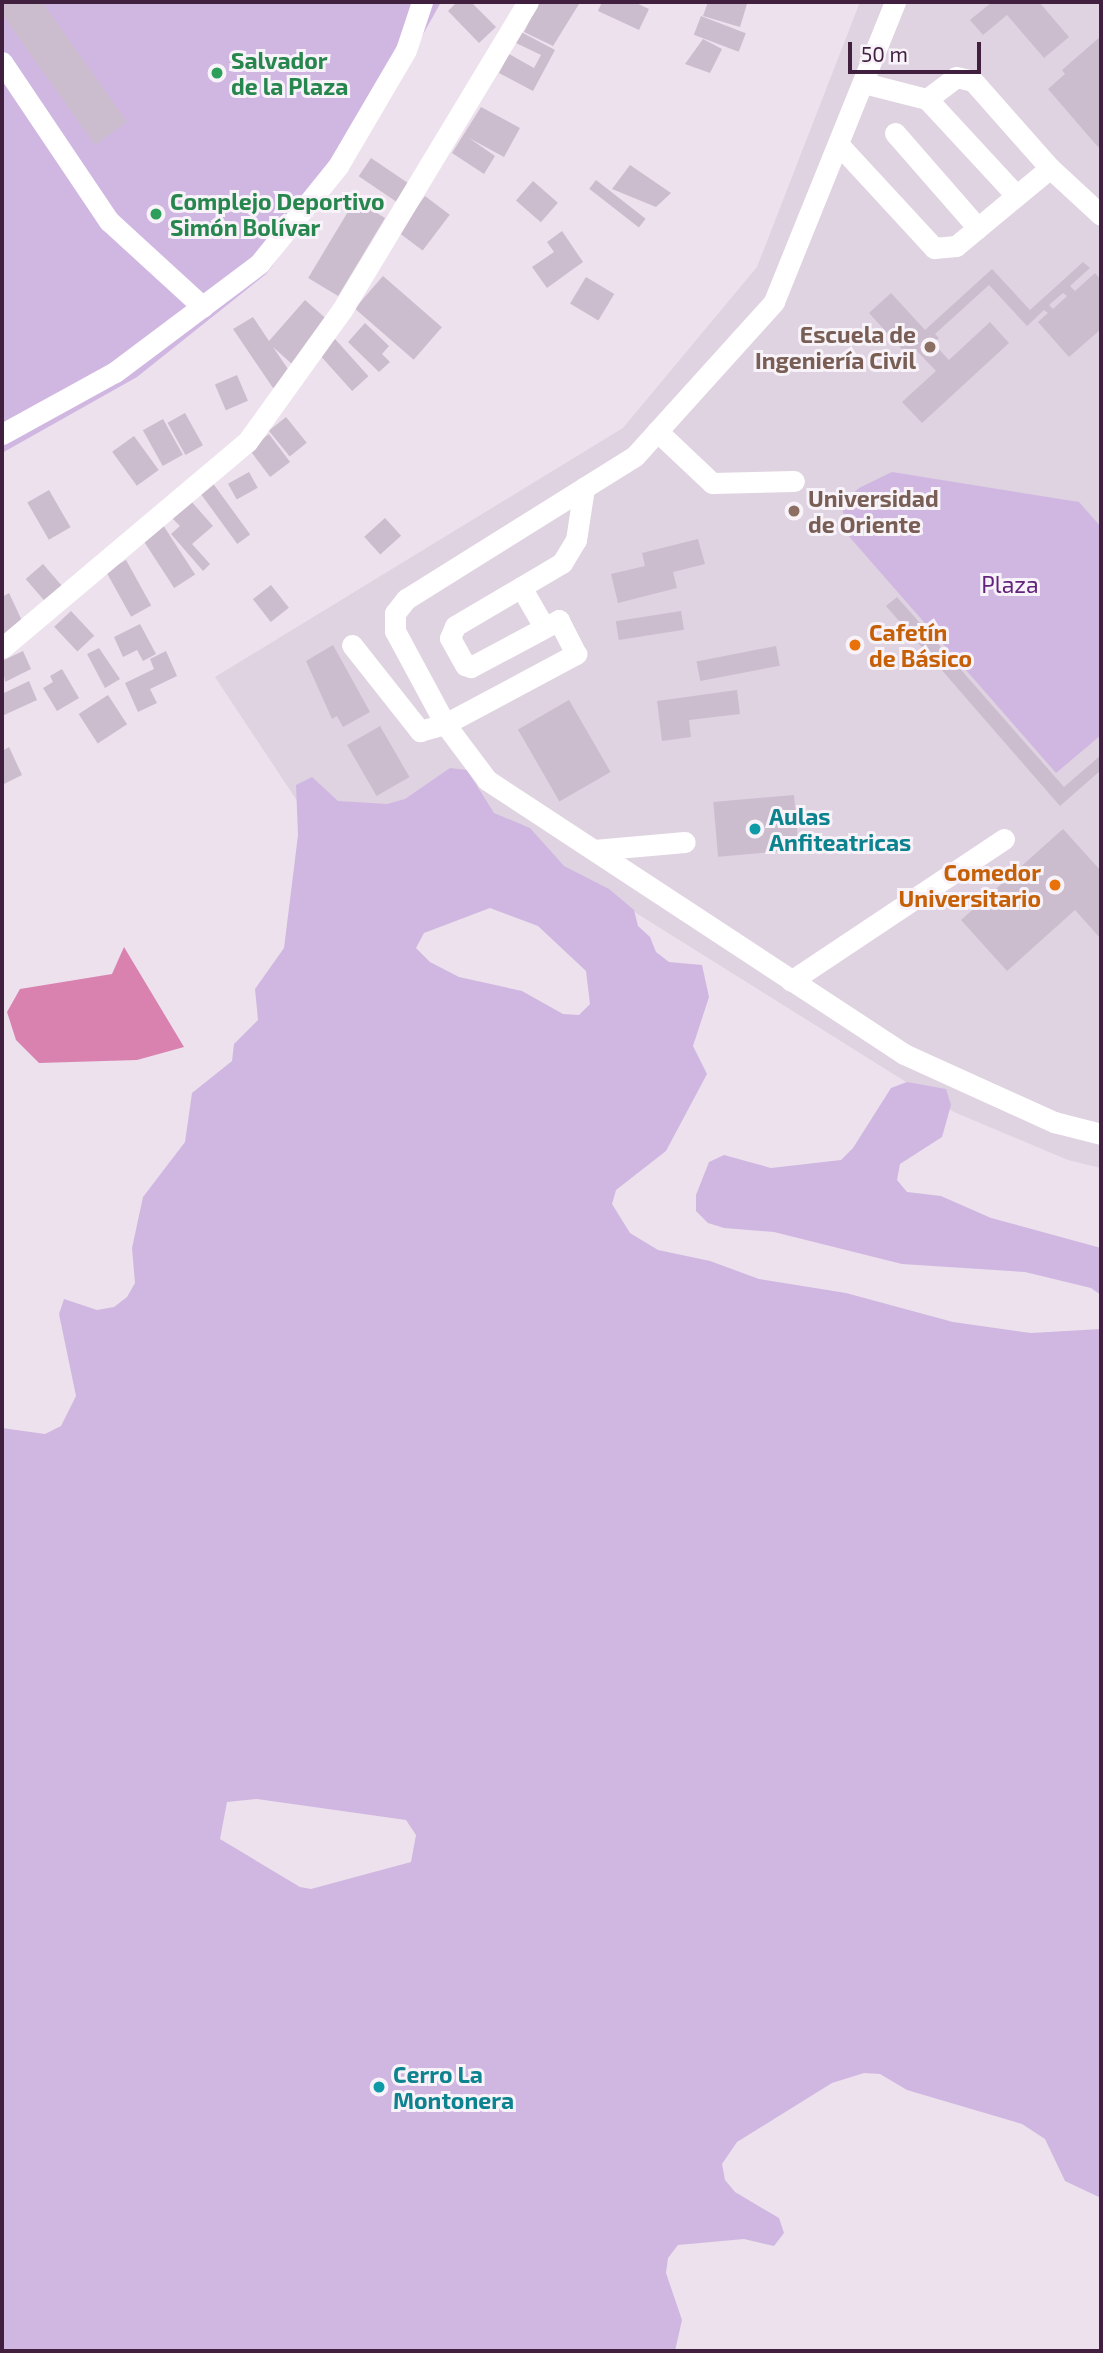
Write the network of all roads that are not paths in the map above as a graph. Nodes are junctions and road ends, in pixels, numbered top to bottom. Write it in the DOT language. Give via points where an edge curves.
graph roads {
  1 [pos="422,2"];
  2 [pos="528,2"];
  3 [pos="895,2"];
  4 [pos="2,62"];
  5 [pos="864,83"];
  6 [pos="928,99"];
  7 [pos="895,133"];
  8 [pos="840,146"];
  9 [pos="1050,169"];
  10 [pos="1016,195"];
  11 [pos="1101,215"];
  12 [pos="978,228"];
  13 [pos="203,307"];
  14 [pos="657,431"];
  15 [pos="2,434"];
  16 [pos="794,481"];
  17 [pos="584,488"];
  18 [pos="521,587"];
  19 [pos="544,627"];
  20 [pos="352,645"];
  21 [pos="2,648"];
  22 [pos="445,724"];
  23 [pos="1004,839"];
  24 [pos="685,842"];
  25 [pos="594,850"];
  26 [pos="791,981"];
  27 [pos="1101,1134"];
  1 -- 13 [label="street" via="406,50 338,166 259,264"];
  2 -- 21 [label="street" via="342,310 247,442"];
  3 -- 5 [label="street"];
  4 -- 13 [label="street" via="109,221"];
  5 -- 6 [label="street"];
  5 -- 8 [label="street"];
  6 -- 9 [label="street" via="957,77 974,81"];
  6 -- 10 [label="street"];
  7 -- 12 [label="street"];
  8 -- 12 [label="street" via="934,248 956,246"];
  8 -- 14 [label="street" via="774,302"];
  9 -- 10 [label="street"];
  9 -- 11 [label="street"];
  10 -- 12 [label="street"];
  13 -- 15 [label="street" via="115,372"];
  14 -- 16 [label="street" via="712,484"];
  14 -- 17 [label="street" via="635,456"];
  17 -- 18 [label="street" via="570,553 562,563"];
  17 -- 22 [label="street" via="406,598 395,614 395,631"];
  18 -- 19 [label="street"];
  18 -- 19 [label="street" via="450,631 465,665 471,667"];
  19 -- 22 [label="street" via="562,622 576,654"];
  20 -- 22 [label="street" via="415,729 427,731"];
  22 -- 25 [label="street" via="487,780"];
  23 -- 26 [label="street"];
  24 -- 25 [label="street"];
  25 -- 26 [label="street"];
  26 -- 27 [label="street" via="904,1054 1055,1122"];
}
